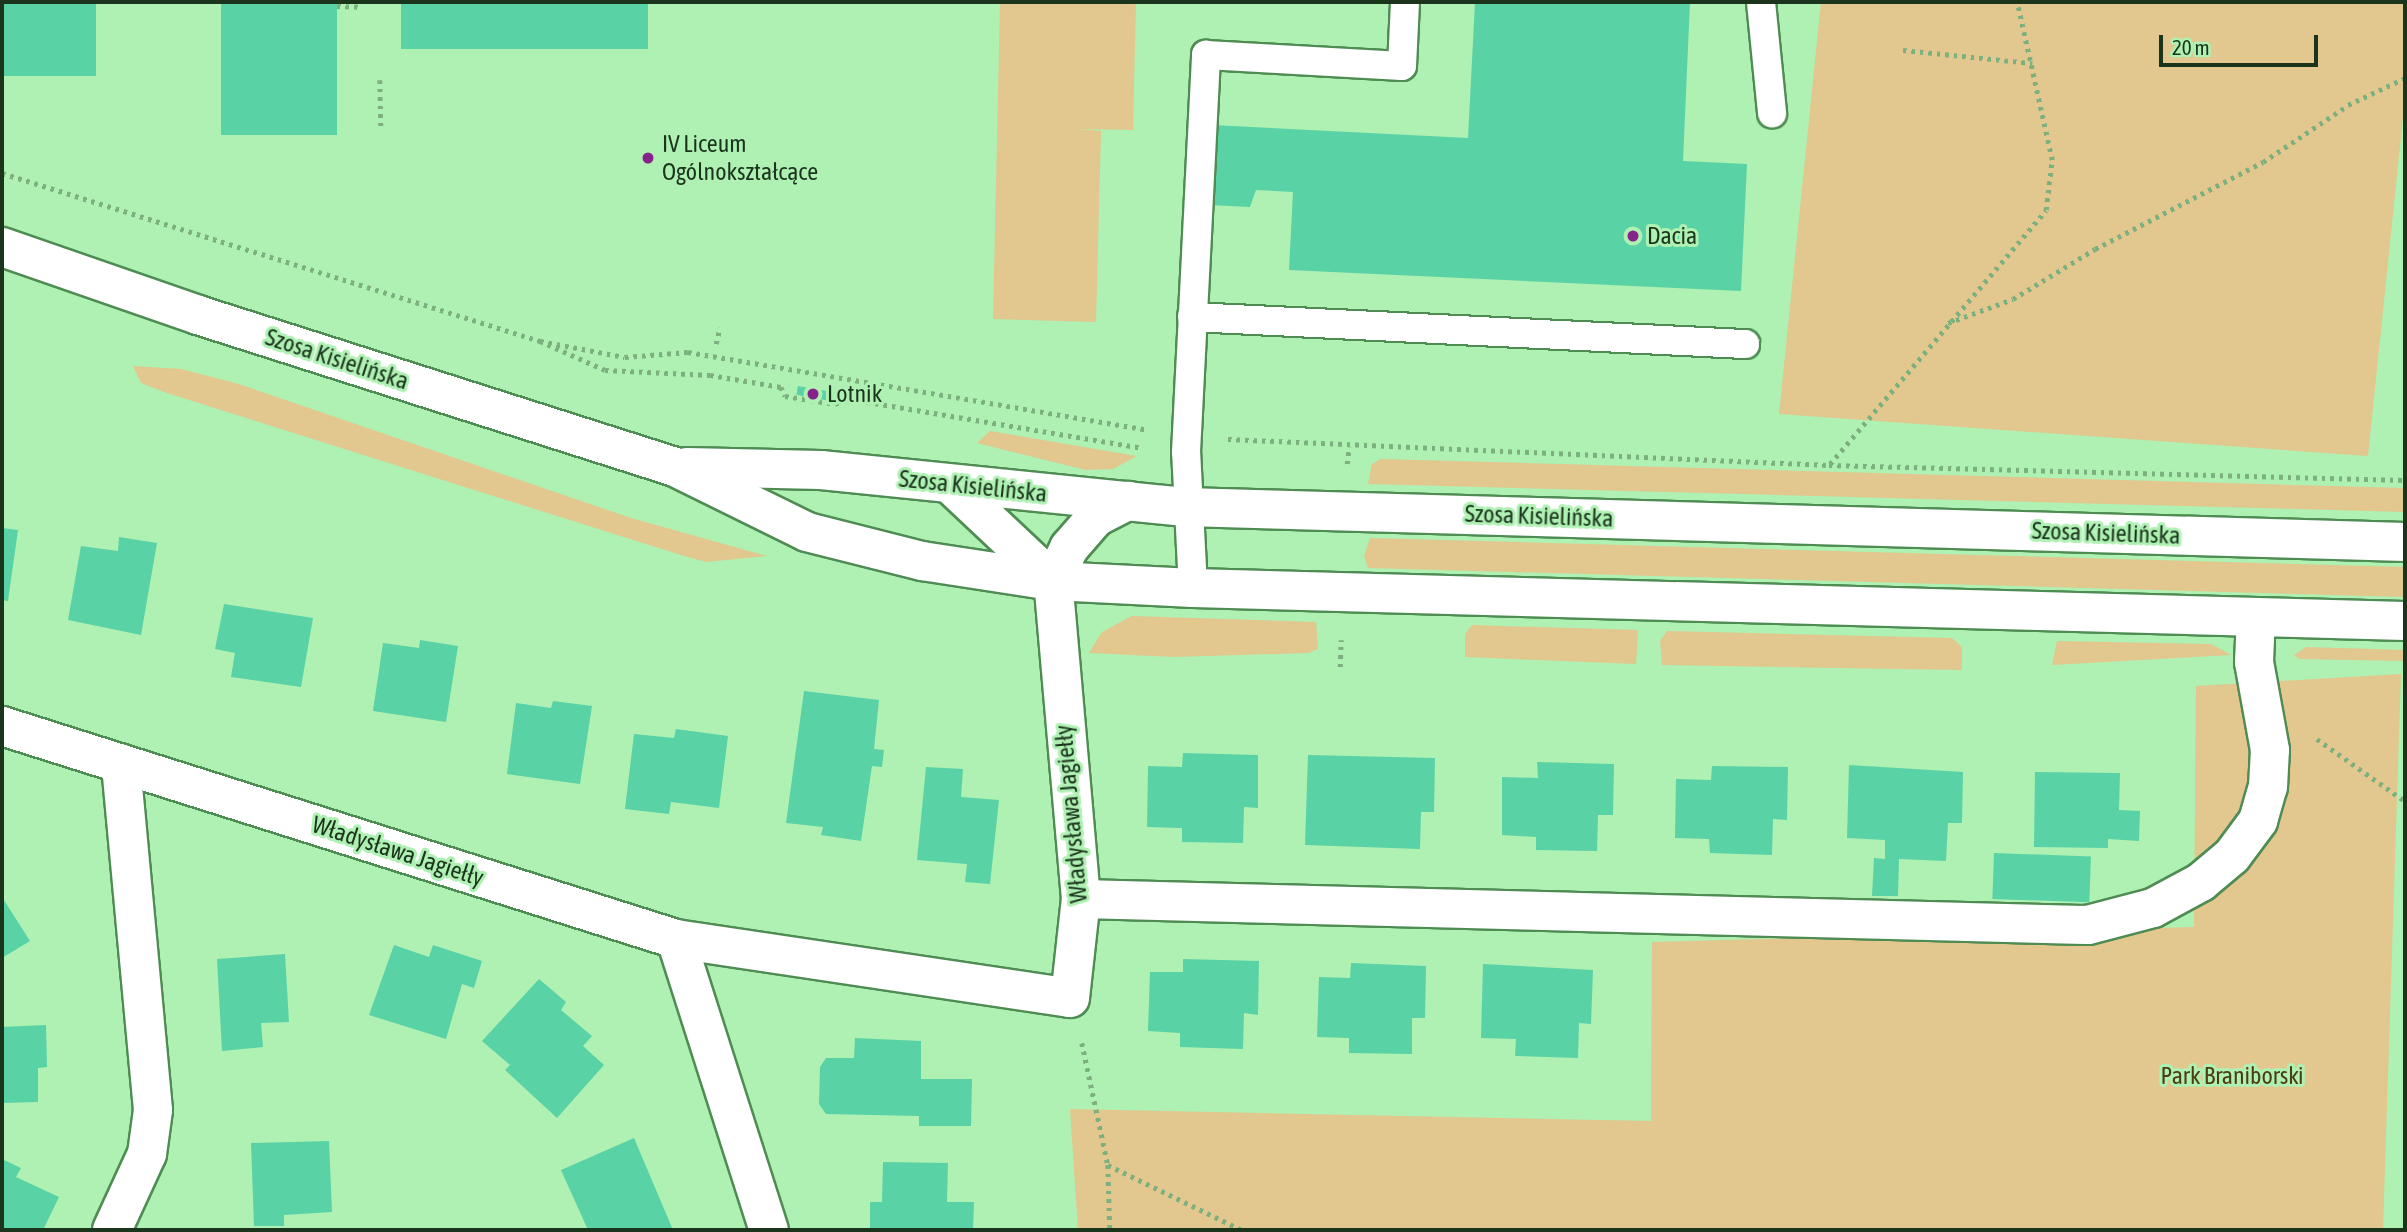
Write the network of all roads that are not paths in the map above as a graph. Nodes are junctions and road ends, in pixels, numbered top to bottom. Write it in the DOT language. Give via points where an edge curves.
graph roads {
  1 [pos="1405,2"];
  2 [pos="1761,2"];
  3 [pos="1772,113"];
  4 [pos="2,247"];
  5 [pos="1192,317"];
  6 [pos="1745,344"];
  7 [pos="675,467"];
  8 [pos="951,485"];
  9 [pos="1128,501"];
  10 [pos="1185,507"];
  11 [pos="2405,542"];
  12 [pos="1053,581"];
  13 [pos="1193,588"];
  14 [pos="2256,617"];
  15 [pos="2405,621"];
  16 [pos="2,726"];
  17 [pos="121,763"];
  18 [pos="1081,899"];
  19 [pos="676,939"];
  20 [pos="112,1230"];
  21 [pos="769,1230"];
  1 -- 5 [label="lane" via="1402,66 1206,55"];
  2 -- 3 [label="lane"];
  4 -- 7 [label="street, Szosa Kisielińska" via="198,315"];
  5 -- 6 [label="lane"];
  5 -- 10 [label="lane"];
  7 -- 8 [label="street, Szosa Kisielińska" via="821,470"];
  7 -- 12 [label="street, Szosa Kisielińska" via="807,532 922,561"];
  8 -- 9 [label="street, Szosa Kisielińska"];
  8 -- 12 [label="street"];
  9 -- 10 [label="street, Szosa Kisielińska"];
  9 -- 12 [label="street" via="1096,517 1069,548"];
  10 -- 11 [label="street, Szosa Kisielińska"];
  10 -- 13 [label="lane"];
  12 -- 13 [label="street, Szosa Kisielińska"];
  12 -- 18 [label="street, Władysława Jagiełły"];
  13 -- 14 [label="street, Szosa Kisielińska"];
  14 -- 15 [label="street, Szosa Kisielińska"];
  14 -- 18 [label="street" via="2254,662 2266,714 2267,787 2258,821 2232,856 2201,882 2153,908 2088,925"];
  16 -- 17 [label="street, Władysława Jagiełły"];
  17 -- 19 [label="street, Władysława Jagiełły"];
  17 -- 20 [label="street" via="153,1110 147,1154"];
  18 -- 19 [label="street, Władysława Jagiełły" via="1070,998"];
  19 -- 21 [label="street"];
}
